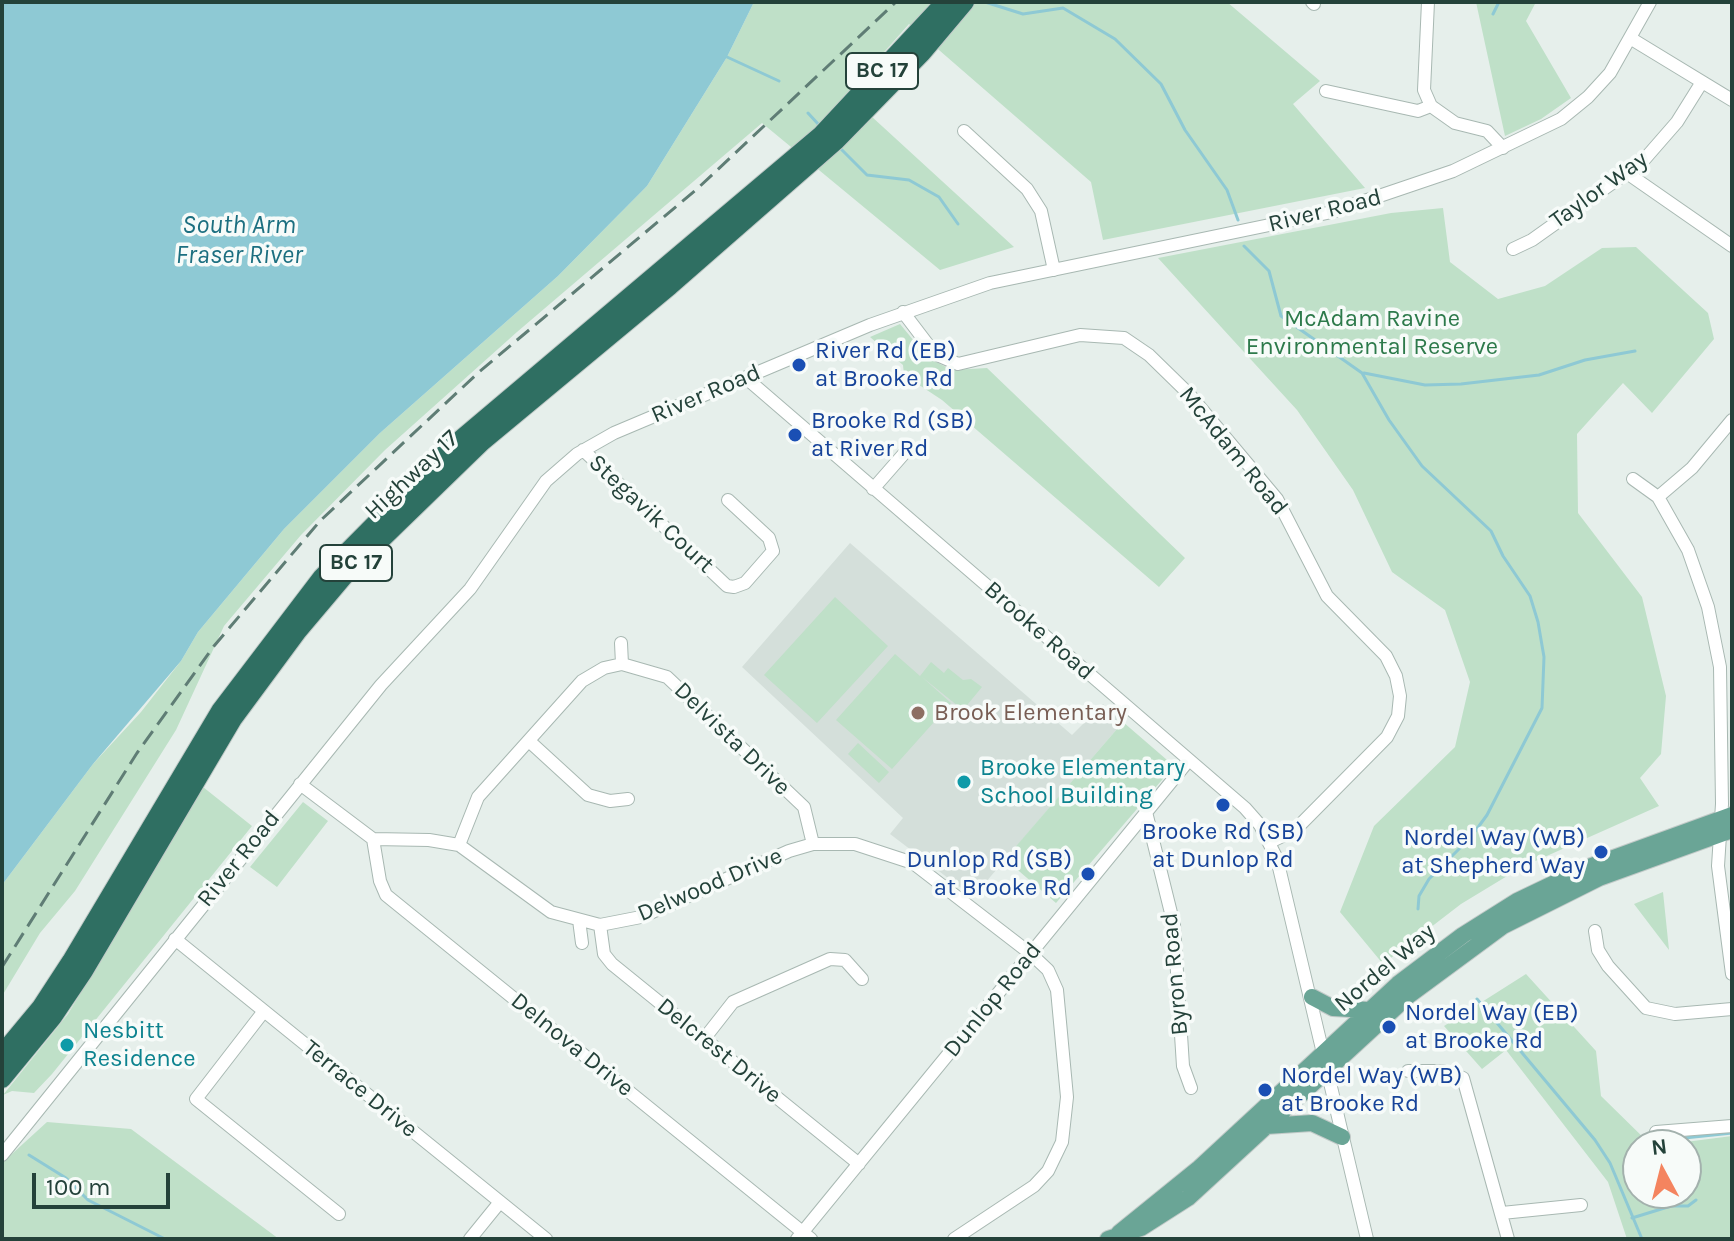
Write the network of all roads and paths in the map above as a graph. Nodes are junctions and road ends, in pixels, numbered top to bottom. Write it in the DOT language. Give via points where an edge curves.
graph roads {
  1 [pos="965,2"];
  2 [pos="1428,2"];
  3 [pos="1650,2"];
  4 [pos="942,14"];
  5 [pos="1630,38"];
  6 [pos="1702,82"];
  7 [pos="1326,91"];
  8 [pos="1732,100"];
  9 [pos="1431,106"];
  10 [pos="964,131"];
  11 [pos="819,147"];
  12 [pos="1503,148"];
  13 [pos="1627,173"];
  14 [pos="1732,246"];
  15 [pos="1513,249"];
  16 [pos="1054,270"];
  17 [pos="903,312"];
  18 [pos="746,378"];
  19 [pos="1732,420"];
  20 [pos="908,449"];
  21 [pos="583,450"];
  22 [pos="1633,479"];
  23 [pos="873,489"];
  24 [pos="1658,497"];
  25 [pos="728,500"];
  26 [pos="621,643"];
  27 [pos="622,664"];
  28 [pos="1726,666"];
  29 [pos="529,741"];
  30 [pos="1189,760"];
  31 [pos="300,784"];
  32 [pos="628,799"];
  33 [pos="1146,812"];
  34 [pos="1726,825"];
  35 [pos="373,839"];
  36 [pos="1270,842"];
  37 [pos="813,844"];
  38 [pos="459,845"];
  39 [pos="579,920"];
  40 [pos="600,925"];
  41 [pos="1595,931"];
  42 [pos="175,939"];
  43 [pos="582,943"];
  44 [pos="1031,954"];
  45 [pos="1732,974"];
  46 [pos="862,979"];
  47 [pos="1312,997"];
  48 [pos="1732,1009"];
  49 [pos="1368,1010"];
  50 [pos="264,1011"];
  51 [pos="704,1039"];
  52 [pos="2,1054"];
  53 [pos="1326,1061"];
  54 [pos="1408,1071"];
  55 [pos="2,1079"];
  56 [pos="1191,1088"];
  57 [pos="1266,1126"];
  58 [pos="1732,1126"];
  59 [pos="1694,1129"];
  60 [pos="1342,1137"];
  61 [pos="2,1155"];
  62 [pos="859,1164"];
  63 [pos="500,1202"];
  64 [pos="1581,1205"];
  65 [pos="1502,1213"];
  66 [pos="339,1214"];
  67 [pos="1113,1236"];
  68 [pos="804,1237"];
  69 [pos="470,1239"];
  70 [pos="546,1239"];
  71 [pos="954,1239"];
  72 [pos="1367,1239"];
  73 [pos="1508,1239"];
  1 -- 4 [label="highway, Highway 17 / BC 17"];
  2 -- 9 [label="street" via="1424,90"];
  3 -- 5 [label="street, River Road"];
  4 -- 11 [label="highway, Highway 17 / BC 17"];
  5 -- 6 [label="street"];
  5 -- 12 [label="street, River Road" via="1610,73 1588,97 1561,119"];
  6 -- 8 [label="street"];
  6 -- 13 [label="street, Taylor Way" via="1663,140"];
  7 -- 9 [label="street" via="1418,111"];
  9 -- 12 [label="street" via="1455,123 1487,131"];
  10 -- 16 [label="street" via="1027,189 1041,211"];
  11 -- 52 [label="highway, Highway 17 / BC 17" via="448,450 322,577 220,711 71,961"];
  11 -- 55 [label="highway, Highway 17 / BC 17" via="471,451 347,573 233,719 84,971"];
  12 -- 16 [label="street, River Road" via="1392,194 1332,212"];
  13 -- 14 [label="street"];
  13 -- 15 [label="street, Taylor Way"];
  16 -- 17 [label="street, River Road" via="990,283"];
  17 -- 18 [label="street, River Road"];
  17 -- 36 [label="street, McAdam Road" via="935,354 958,364 1080,335 1124,338 1149,355 1277,499 1327,596 1386,656 1400,696 1398,716 1387,737 1295,830"];
  18 -- 21 [label="street, River Road"];
  18 -- 23 [label="street, Brooke Road"];
  19 -- 24 [label="street" via="1692,468"];
  20 -- 23 [label="street"];
  21 -- 25 [label="street, Stegavik Court" via="734,587 745,583 773,551 769,538"];
  21 -- 31 [label="street, River Road" via="546,481 470,589 381,685"];
  22 -- 24 [label="street"];
  23 -- 30 [label="street, Brooke Road"];
  24 -- 28 [label="street" via="1688,550"];
  26 -- 27 [label="street"];
  27 -- 29 [label="street" via="582,681"];
  27 -- 37 [label="street, Delvista Drive" via="667,677 804,807"];
  28 -- 34 [label="street"];
  29 -- 32 [label="street" via="588,795"];
  29 -- 38 [label="street" via="478,797"];
  30 -- 33 [label="street, Dunlop Road"];
  30 -- 36 [label="street, Brooke Road" via="1251,814"];
  31 -- 35 [label="street"];
  31 -- 42 [label="street, River Road"];
  33 -- 44 [label="street, Dunlop Road"];
  33 -- 56 [label="street, Byron Road" via="1174,925 1183,1066"];
  34 -- 45 [label="street" via="1720,885"];
  34 -- 49 [label="main road, Nordel Way" via="1586,868 1517,901 1438,952"];
  34 -- 53 [label="main road, Nordel Way" via="1599,878 1503,926"];
  35 -- 38 [label="street, Delwood Drive"];
  35 -- 68 [label="street, Delnova Drive" via="386,895"];
  36 -- 47 [label="street, Brooke Road"];
  37 -- 40 [label="street, Delwood Drive" via="641,917"];
  37 -- 44 [label="street, Delwood Drive" via="855,844 913,863"];
  38 -- 39 [label="street, Delwood Drive" via="534,902"];
  39 -- 40 [label="street, Delwood Drive"];
  39 -- 43 [label="street"];
  40 -- 51 [label="street, Delcrest Drive" via="604,954 612,964"];
  41 -- 48 [label="street" via="1598,950 1643,1012"];
  42 -- 50 [label="street, Terrace Drive"];
  42 -- 61 [label="street, River Road"];
  44 -- 62 [label="street, Dunlop Road"];
  44 -- 71 [label="street, Delwood Drive" via="1048,970 1057,990 1067,1097 1062,1142 1034,1186"];
  46 -- 51 [label="street" via="845,960 830,959 733,1002"];
  47 -- 49 [label="main road" via="1333,1008"];
  47 -- 53 [label="street, Brooke Road"];
  49 -- 53 [label="main road, Nordel Way"];
  50 -- 63 [label="street, Terrace Drive"];
  50 -- 66 [label="street" via="196,1099"];
  51 -- 62 [label="street, Delcrest Drive"];
  53 -- 57 [label="main road, Nordel Way"];
  53 -- 60 [label="street, Brooke Road"];
  53 -- 67 [label="main road, Nordel Way"];
  54 -- 65 [label="street" via="1450,1072 1467,1085"];
  57 -- 60 [label="main road" via="1312,1123"];
  57 -- 67 [label="main road, Nordel Way" via="1188,1198 1141,1228"];
  58 -- 59 [label="street"];
  60 -- 72 [label="street, Brooke Road"];
  62 -- 68 [label="street, Dunlop Road"];
  63 -- 69 [label="street"];
  63 -- 70 [label="street, Terrace Drive"];
  64 -- 65 [label="street"];
  65 -- 73 [label="street"];
}
